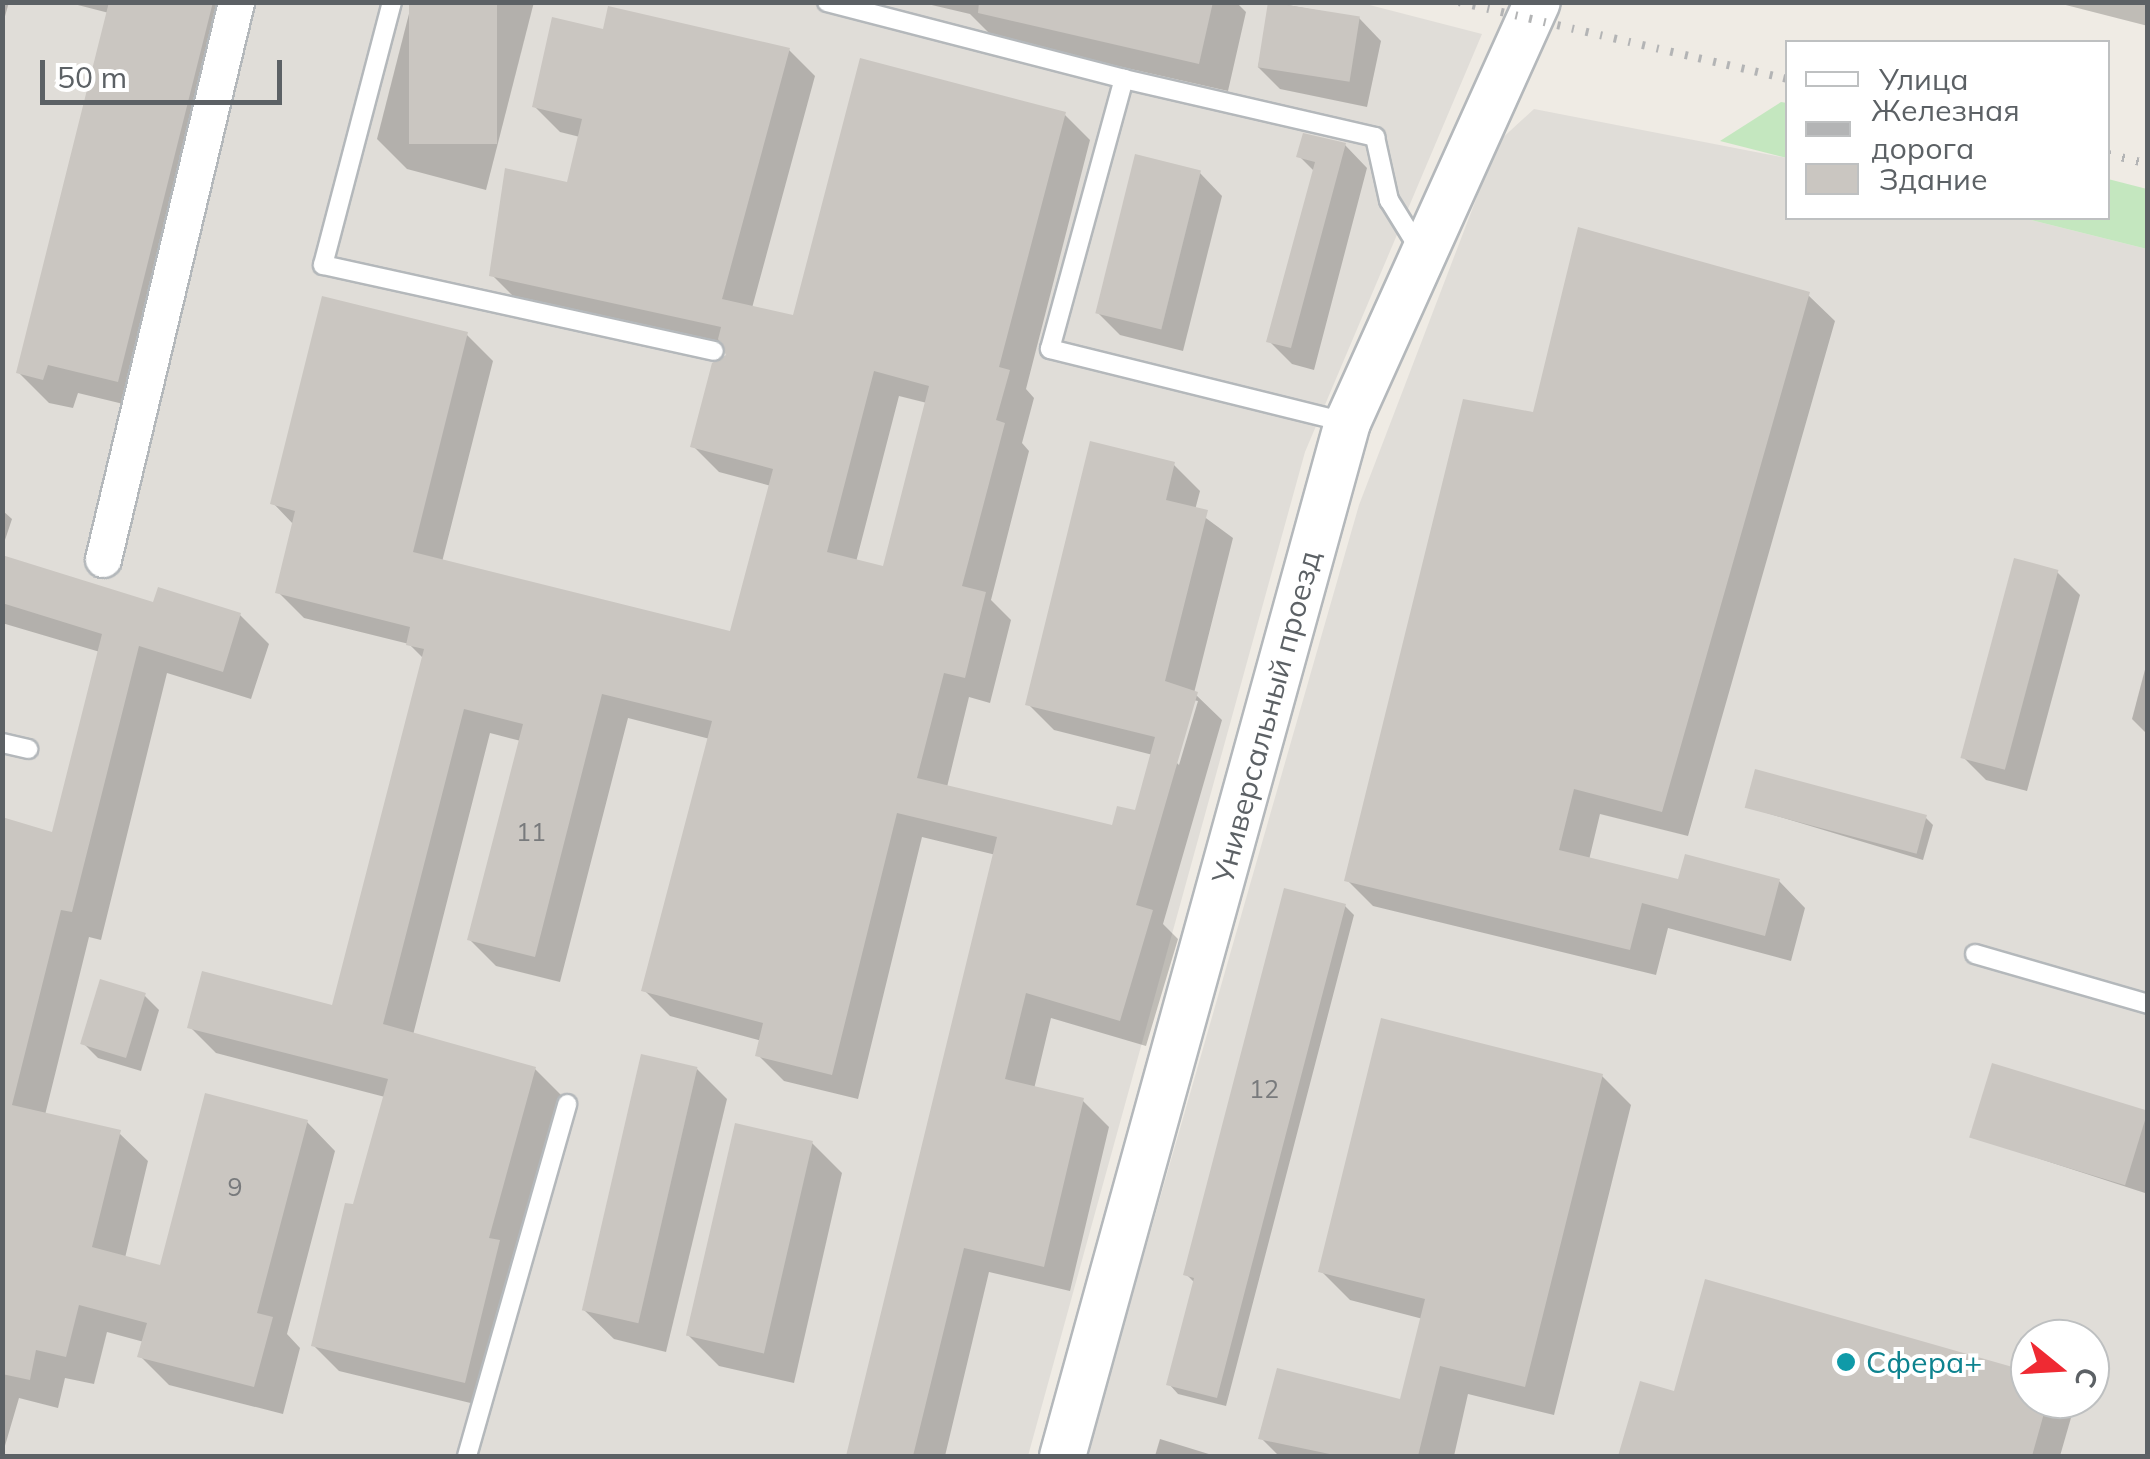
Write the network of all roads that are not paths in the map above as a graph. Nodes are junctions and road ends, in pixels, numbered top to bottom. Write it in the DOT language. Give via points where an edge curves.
graph roads {
  1 [pos="236,2"];
  2 [pos="392,2"];
  3 [pos="827,2"];
  4 [pos="1537,2"];
  5 [pos="1124,79"];
  6 [pos="1423,255"];
  7 [pos="714,351"];
  8 [pos="1347,422"];
  9 [pos="103,559"];
  10 [pos="2,744"];
  11 [pos="28,749"];
  12 [pos="1976,954"];
  13 [pos="2148,1004"];
  14 [pos="567,1104"];
  15 [pos="466,1456"];
  16 [pos="1062,1456"];
  1 -- 9 [label="street"];
  2 -- 7 [label="lane" via="322,265"];
  3 -- 5 [label="lane"];
  4 -- 6 [label="street, Универсальный проезд"];
  5 -- 6 [label="lane" via="1375,137 1389,200"];
  5 -- 8 [label="lane" via="1050,348"];
  6 -- 8 [label="street, Универсальный проезд"];
  8 -- 16 [label="street, Универсальный проезд"];
  10 -- 11 [label="lane"];
  12 -- 13 [label="lane"];
  14 -- 15 [label="lane"];
}
